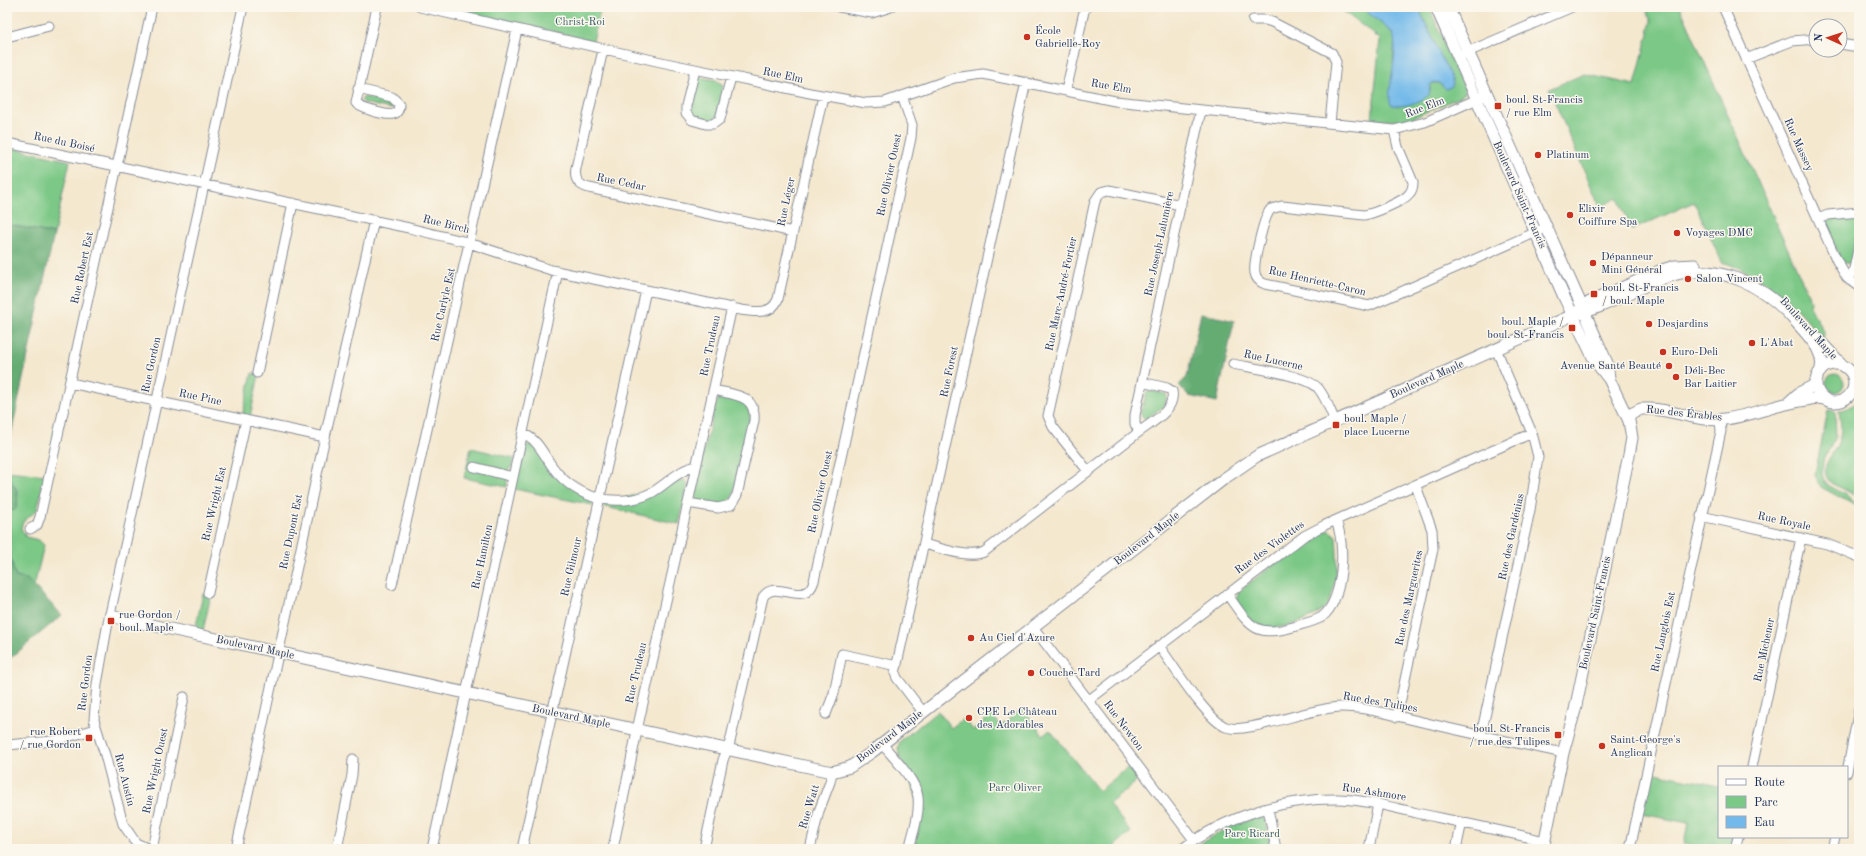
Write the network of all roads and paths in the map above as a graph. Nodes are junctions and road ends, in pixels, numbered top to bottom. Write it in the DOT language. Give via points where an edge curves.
graph roads {
  1 [pos="152,7"];
  2 [pos="243,7"];
  3 [pos="377,7"];
  4 [pos="420,7"];
  5 [pos="839,7"];
  6 [pos="891,7"];
  7 [pos="1085,7"];
  8 [pos="1436,7"];
  9 [pos="1448,7"];
  10 [pos="1572,7"];
  11 [pos="1723,7"];
  12 [pos="851,8"];
  13 [pos="1253,20"];
  14 [pos="49,26"];
  15 [pos="517,30"];
  16 [pos="7,37"];
  17 [pos="1808,39"];
  18 [pos="1848,45"];
  19 [pos="1859,47"];
  20 [pos="603,50"];
  21 [pos="1463,54"];
  22 [pos="1746,59"];
  23 [pos="695,70"];
  24 [pos="731,77"];
  25 [pos="1026,82"];
  26 [pos="358,89"];
  27 [pos="1066,91"];
  28 [pos="823,96"];
  29 [pos="902,96"];
  30 [pos="1482,97"];
  31 [pos="1201,110"];
  32 [pos="1330,123"];
  33 [pos="1394,130"];
  34 [pos="7,142"];
  35 [pos="117,166"];
  36 [pos="204,184"];
  37 [pos="293,203"];
  38 [pos="1181,205"];
  39 [pos="1859,212"];
  40 [pos="1818,219"];
  41 [pos="374,220"];
  42 [pos="1541,230"];
  43 [pos="793,232"];
  44 [pos="470,243"];
  45 [pos="1859,245"];
  46 [pos="558,271"];
  47 [pos="1849,280"];
  48 [pos="1859,287"];
  49 [pos="646,290"];
  50 [pos="732,307"];
  51 [pos="768,310"];
  52 [pos="1583,310"];
  53 [pos="1573,315"];
  54 [pos="1496,349"];
  55 [pos="1233,364"];
  56 [pos="257,373"];
  57 [pos="1852,373"];
  58 [pos="1819,376"];
  59 [pos="1609,379"];
  60 [pos="1142,382"];
  61 [pos="70,383"];
  62 [pos="714,390"];
  63 [pos="1854,393"];
  64 [pos="1827,400"];
  65 [pos="156,401"];
  66 [pos="1789,402"];
  67 [pos="1626,416"];
  68 [pos="246,420"];
  69 [pos="1334,420"];
  70 [pos="1720,420"];
  71 [pos="1139,432"];
  72 [pos="1532,433"];
  73 [pos="523,434"];
  74 [pos="325,437"];
  75 [pos="474,467"];
  76 [pos="696,468"];
  77 [pos="1088,471"];
  78 [pos="513,477"];
  79 [pos="1416,486"];
  80 [pos="600,498"];
  81 [pos="688,503"];
  82 [pos="1701,516"];
  83 [pos="1336,521"];
  84 [pos="30,529"];
  85 [pos="1801,538"];
  86 [pos="924,544"];
  87 [pos="1859,557"];
  88 [pos="392,586"];
  89 [pos="208,593"];
  90 [pos="1227,594"];
  91 [pos="110,616"];
  92 [pos="1032,627"];
  93 [pos="1159,646"];
  94 [pos="278,653"];
  95 [pos="897,666"];
  96 [pos="465,694"];
  97 [pos="184,697"];
  98 [pos="1089,700"];
  99 [pos="1859,709"];
  100 [pos="552,712"];
  101 [pos="923,712"];
  102 [pos="826,714"];
  103 [pos="1397,717"];
  104 [pos="96,728"];
  105 [pos="637,731"];
  106 [pos="1481,735"];
  107 [pos="882,744"];
  108 [pos="7,745"];
  109 [pos="727,751"];
  110 [pos="1563,753"];
  111 [pos="353,759"];
  112 [pos="1752,766"];
  113 [pos="1848,767"];
  114 [pos="832,772"];
  115 [pos="1378,804"];
  116 [pos="1268,808"];
  117 [pos="1462,822"];
  118 [pos="1738,838"];
  119 [pos="1835,838"];
  120 [pos="1194,840"];
  121 [pos="1544,845"];
  122 [pos="150,849"];
  123 [pos="236,849"];
  124 [pos="337,849"];
  125 [pos="432,849"];
  126 [pos="522,849"];
  127 [pos="613,849"];
  128 [pos="704,849"];
  129 [pos="810,849"];
  130 [pos="909,849"];
  131 [pos="1182,849"];
  132 [pos="1276,849"];
  133 [pos="1369,849"];
  134 [pos="1456,849"];
  135 [pos="1630,849"];
  136 [pos="1735,849"];
  137 [pos="1832,849"];
  1 -- 35 [label="street, Rue Robert Est"];
  2 -- 36 [label="street, Rue Gordon"];
  3 -- 26 [label="street"];
  4 -- 15 [label="street, Rue Elm"];
  5 -- 12 [label="street"];
  6 -- 12 [label="street" via="872,13"];
  7 -- 27 [label="street"];
  8 -- 21 [label="street, Boulevard Saint-Francis"];
  9 -- 21 [label="street, Boulevard Saint-Francis"];
  10 -- 21 [label="street"];
  11 -- 22 [label="street, Rue Massey"];
  13 -- 32 [label="street" via="1272,22 1332,52 1336,62"];
  14 -- 16 [label="street"];
  15 -- 20 [label="street, Rue Elm"];
  15 -- 44 [label="street, Rue Carlyle Est"];
  17 -- 22 [label="street" via="1792,40"];
  18 -- 19 [label="street"];
  20 -- 23 [label="street, Rue Elm"];
  20 -- 43 [label="street, Rue Cedar" via="576,168 575,177 579,183 589,188"];
  21 -- 30 [label="street, Boulevard Saint-Francis"];
  22 -- 40 [label="street, Rue Massey"];
  23 -- 24 [label="street, Rue Elm"];
  23 -- 24 [label="street" via="686,113 689,118 701,123 713,124 720,119"];
  24 -- 28 [label="street, Rue Elm"];
  25 -- 27 [label="street, Rue Elm"];
  25 -- 29 [label="street, Rue Elm" via="990,75 970,75"];
  25 -- 86 [label="street, Rue Forest"];
  27 -- 31 [label="street, Rue Elm" via="1115,101"];
  28 -- 29 [label="street, Rue Elm" via="873,103"];
  28 -- 43 [label="street, Rue Léger"];
  29 -- 109 [label="street, Rue Olivier Ouest" via="911,121 912,133 814,581 810,589 804,593 775,590 763,597"];
  30 -- 33 [label="street, Rue Elm" via="1425,122"];
  30 -- 42 [label="street, Boulevard Saint-Francis"];
  31 -- 32 [label="street, Rue Elm"];
  31 -- 38 [label="street, Rue Joseph-Lalumière"];
  32 -- 33 [label="street, Rue Elm"];
  33 -- 42 [label="street, Rue Henriette-Caron" via="1412,182 1408,196 1364,215 1282,206 1271,209 1266,218 1255,264 1255,275 1259,281 1369,306"];
  34 -- 35 [label="street, Rue du Boisé"];
  35 -- 36 [label="street, Rue Birch"];
  35 -- 61 [label="street, Rue Robert Est"];
  36 -- 37 [label="street, Rue Birch"];
  36 -- 65 [label="street, Rue Gordon"];
  37 -- 41 [label="street, Rue Birch"];
  37 -- 56 [label="street"];
  38 -- 60 [label="street, Rue Joseph-Lalumière"];
  38 -- 77 [label="street, Rue Marc-André-Fortier" via="1109,190 1101,192 1096,197 1048,416 1053,427"];
  39 -- 40 [label="street" via="1834,214"];
  40 -- 47 [label="street, Rue Massey" via="1837,261"];
  41 -- 44 [label="street, Rue Birch"];
  41 -- 74 [label="street, Rue Dupont Est"];
  42 -- 52 [label="street, Boulevard Saint-Francis"];
  42 -- 53 [label="street, Boulevard Saint-Francis"];
  43 -- 51 [label="street, Rue Léger" via="778,299 775,306"];
  44 -- 46 [label="street, Rue Birch"];
  44 -- 88 [label="street, Rue Carlyle Est"];
  45 -- 47 [label="street"];
  46 -- 49 [label="street, Rue Birch"];
  46 -- 73 [label="street, Rue Hamilton"];
  47 -- 48 [label="street, Rue Massey"];
  49 -- 50 [label="street, Rue Birch"];
  49 -- 80 [label="street, Rue Gilmour"];
  50 -- 51 [label="street, Rue Birch" via="754,312"];
  50 -- 62 [label="street, Rue Trudeau"];
  52 -- 53 [label="street, Boulevard Maple"];
  52 -- 57 [label="street, Boulevard Maple" via="1590,302 1671,267 1705,264 1725,267 1750,277 1781,298 1831,354"];
  52 -- 58 [label="street, Boulevard Maple" via="1594,310 1671,276 1701,271 1727,275 1762,292 1792,317 1819,351 1823,363"];
  52 -- 59 [label="street, Boulevard Saint-Francis" via="1607,363"];
  53 -- 54 [label="street, Boulevard Maple"];
  53 -- 59 [label="street, Boulevard Saint-Francis" via="1595,361"];
  54 -- 69 [label="street, Boulevard Maple"];
  54 -- 72 [label="street, Rue des Gardénias"];
  55 -- 69 [label="street, Rue Lucerne" via="1311,383 1320,391"];
  57 -- 58 [label="street" via="1831,365 1825,367"];
  57 -- 63 [label="street"];
  58 -- 64 [label="street" via="1818,390"];
  58 -- 66 [label="street, Rue des Érables" via="1813,386"];
  59 -- 67 [label="street, Boulevard Saint-Francis"];
  60 -- 71 [label="street, Rue Joseph-Lalumière" via="1134,420"];
  60 -- 71 [label="street" via="1167,388 1173,394 1170,407"];
  61 -- 65 [label="street, Rue Pine"];
  61 -- 84 [label="street, Rue Robert Est" via="40,517 37,525"];
  62 -- 76 [label="street, Rue Trudeau"];
  62 -- 81 [label="street, Rue Trudeau" via="742,397 754,408 754,421 737,495 731,506 721,509"];
  63 -- 64 [label="street" via="1839,402"];
  64 -- 66 [label="street, Rue des Érables" via="1814,397"];
  65 -- 68 [label="street, Rue Pine"];
  65 -- 91 [label="street, Rue Gordon"];
  66 -- 70 [label="street, Rue des Érables"];
  67 -- 70 [label="street, Rue des Érables" via="1644,408"];
  67 -- 110 [label="street, Boulevard Saint-Francis" via="1631,433 1630,455 1575,710"];
  68 -- 74 [label="street, Rue Pine"];
  68 -- 89 [label="street, Rue Wright Est"];
  69 -- 92 [label="street, Boulevard Maple" via="1246,463"];
  70 -- 82 [label="street, Rue Langlois Est" via="1721,432"];
  71 -- 77 [label="street"];
  72 -- 79 [label="street, Rue des Violettes"];
  72 -- 106 [label="street, Rue des Gardénias" via="1538,452 1535,482"];
  73 -- 78 [label="street, Rue Hamilton"];
  73 -- 80 [label="street" via="532,438 560,477 577,489"];
  74 -- 94 [label="street, Rue Dupont Est"];
  75 -- 78 [label="street"];
  76 -- 80 [label="street" via="687,469 653,492 637,499"];
  76 -- 81 [label="street, Rue Trudeau"];
  77 -- 86 [label="street" via="979,554"];
  78 -- 96 [label="street, Rue Hamilton"];
  79 -- 83 [label="street, Rue des Violettes"];
  79 -- 103 [label="street, Rue des Marguerites" via="1432,530 1433,549"];
  80 -- 100 [label="street, Rue Gilmour"];
  81 -- 105 [label="street, Rue Trudeau"];
  82 -- 85 [label="street, Rue Royale"];
  82 -- 135 [label="street, Rue Langlois Est"];
  83 -- 90 [label="street, Rue des Violettes" via="1298,540"];
  83 -- 90 [label="street" via="1341,538 1342,564 1331,608 1322,617 1284,630 1265,632 1246,620"];
  85 -- 87 [label="street, Rue Royale" via="1838,547"];
  85 -- 112 [label="street, Rue Michener"];
  86 -- 95 [label="street, Rue Forest"];
  90 -- 93 [label="street, Rue des Violettes"];
  91 -- 94 [label="street, Boulevard Maple"];
  91 -- 104 [label="street, Rue Gordon" via="95,694 93,717"];
  92 -- 98 [label="street, Rue Newton"];
  92 -- 101 [label="street, Boulevard Maple"];
  93 -- 98 [label="street, Rue des Violettes"];
  93 -- 103 [label="street, Rue des Tulipes" via="1208,712 1219,724 1228,728 1245,728 1335,707"];
  94 -- 96 [label="street, Boulevard Maple"];
  94 -- 123 [label="street, Rue Dupont Est"];
  95 -- 101 [label="street, Rue Forest" via="897,678"];
  95 -- 102 [label="street" via="842,654 834,693"];
  96 -- 100 [label="street, Boulevard Maple"];
  96 -- 125 [label="street, Rue Hamilton"];
  97 -- 122 [label="street, Rue Wright Ouest"];
  98 -- 120 [label="street, Rue Newton"];
  99 -- 113 [label="street"];
  100 -- 105 [label="street, Boulevard Maple"];
  100 -- 126 [label="street, Rue Gilmour"];
  101 -- 107 [label="street, Boulevard Maple"];
  103 -- 106 [label="street, Rue des Tulipes"];
  104 -- 108 [label="street" via="53,741"];
  104 -- 122 [label="street, Rue Austin" via="123,824 136,843"];
  105 -- 109 [label="street, Boulevard Maple"];
  105 -- 127 [label="street, Rue Trudeau"];
  106 -- 110 [label="street, Rue des Tulipes"];
  107 -- 114 [label="street, Boulevard Maple" via="855,764 844,770"];
  107 -- 130 [label="street" via="909,779 918,796 918,810"];
  109 -- 114 [label="street, Boulevard Maple"];
  109 -- 128 [label="street, Rue Olivier Ouest"];
  110 -- 121 [label="street, Boulevard Saint-Francis"];
  111 -- 124 [label="street"];
  114 -- 129 [label="street, Rue Watt"];
  115 -- 116 [label="street, Rue Ashmore" via="1321,800"];
  115 -- 117 [label="street, Rue Ashmore"];
  115 -- 133 [label="street"];
  116 -- 120 [label="street, Rue Ashmore" via="1231,821"];
  116 -- 132 [label="street"];
  117 -- 121 [label="street, Rue Ashmore"];
  117 -- 134 [label="street"];
  118 -- 136 [label="street"];
  119 -- 137 [label="street"];
  120 -- 131 [label="street, Rue Ashmore"];
}
